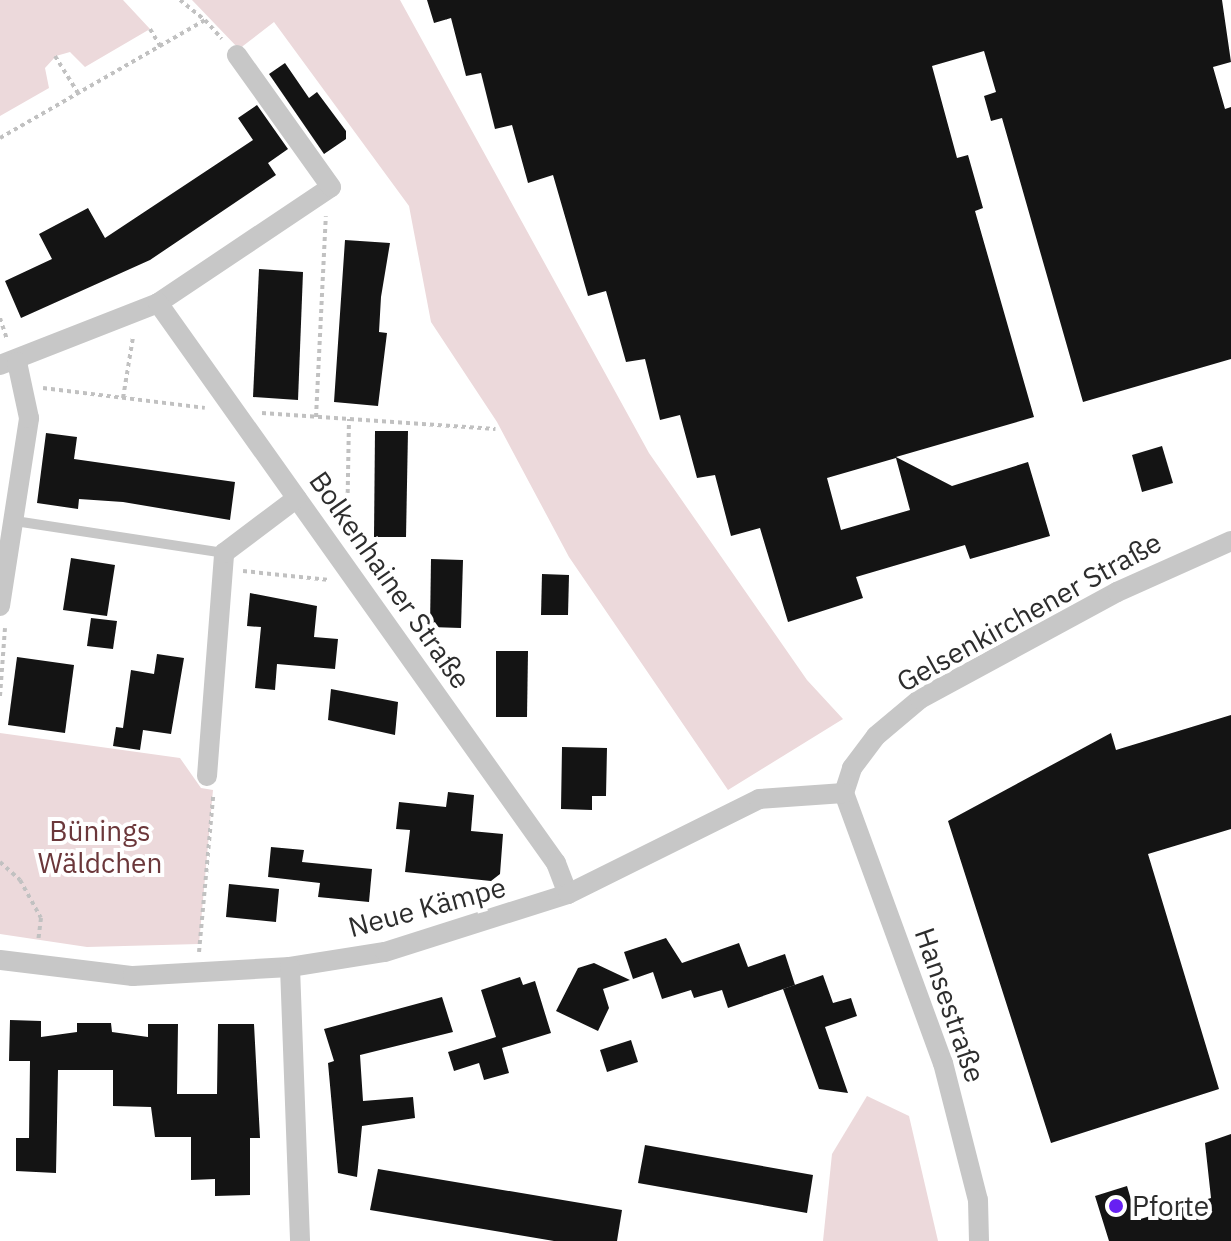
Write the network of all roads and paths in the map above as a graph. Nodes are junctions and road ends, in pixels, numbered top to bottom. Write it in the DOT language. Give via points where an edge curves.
graph roads {
  1 [pos="180,0"];
  2 [pos="205,20"];
  3 [pos="150,29"];
  4 [pos="161,47"];
  5 [pos="237,55"];
  6 [pos="55,56"];
  7 [pos="78,93"];
  8 [pos="0,138"];
  9 [pos="317,196"];
  10 [pos="158,303"];
  11 [pos="137,312"];
  12 [pos="8,364"];
  13 [pos="123,398"];
  14 [pos="316,417"];
  15 [pos="349,419"];
  16 [pos="297,498"];
  17 [pos="15,521"];
  18 [pos="347,537"];
  19 [pos="1231,541"];
  20 [pos="224,553"];
  21 [pos="356,582"];
  22 [pos="0,606"];
  23 [pos="0,619"];
  24 [pos="0,696"];
  25 [pos="207,776"];
  26 [pos="844,793"];
  27 [pos="0,862"];
  28 [pos="568,894"];
  29 [pos="38,946"];
  30 [pos="199,954"];
  31 [pos="0,960"];
  32 [pos="290,967"];
  33 [pos="300,1241"];
  34 [pos="312,1241"];
  35 [pos="979,1241"];
  1 -- 2 [label="path"];
  2 -- 4 [label="path"];
  2 -- 5 [label="path"];
  3 -- 4 [label="path"];
  4 -- 7 [label="path"];
  5 -- 9 [label="street" via="331,187"];
  6 -- 7 [label="path"];
  7 -- 8 [label="path"];
  9 -- 10 [label="street"];
  9 -- 14 [label="path" via="328,220"];
  10 -- 11 [label="street"];
  10 -- 16 [label="street, Bolkenhainer Straße"];
  11 -- 12 [label="street"];
  11 -- 13 [label="path"];
  12 -- 17 [label="street" via="29,418"];
  15 -- 18 [label="path"];
  16 -- 20 [label="street"];
  16 -- 21 [label="street, Bolkenhainer Straße"];
  17 -- 20 [label="lane"];
  17 -- 22 [label="street"];
  19 -- 26 [label="street, Gelsenkirchener Straße" via="1117,592 920,699 876,736 852,768"];
  20 -- 21 [label="path" via="244,572"];
  20 -- 25 [label="street"];
  21 -- 28 [label="street, Bolkenhainer Straße" via="556,863"];
  23 -- 24 [label="path" via="7,632"];
  25 -- 30 [label="path" via="213,790"];
  26 -- 28 [label="street, Neue Kämpe" via="759,799"];
  26 -- 35 [label="street, Hansestraße" via="943,1063 978,1200"];
  27 -- 29 [label="path" via="20,880 41,918"];
  28 -- 32 [label="street, Neue Kämpe" via="385,952"];
  31 -- 32 [label="street, Neue Kämpe" via="133,976"];
  32 -- 33 [label="street"];
  33 -- 34 [label="street"];
}
